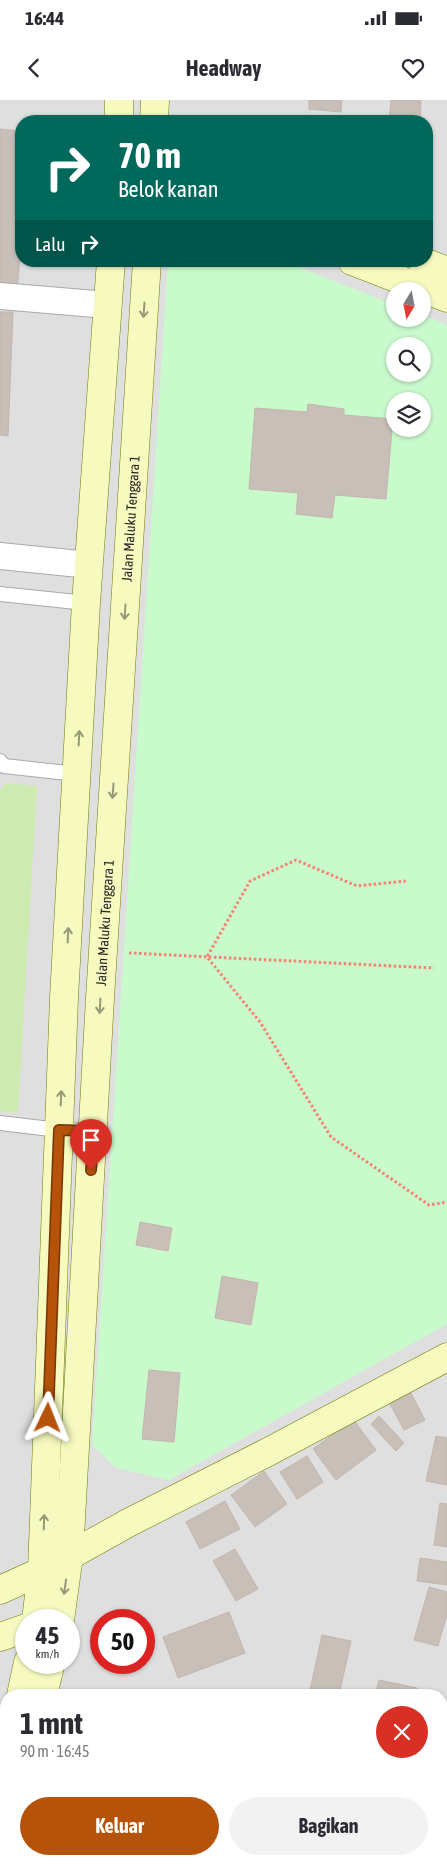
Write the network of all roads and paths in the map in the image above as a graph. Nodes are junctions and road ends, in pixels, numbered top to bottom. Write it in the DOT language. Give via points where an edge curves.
graph roads {
  1 [pos="119,100"];
  2 [pos="155,100"];
  3 [pos="119,115"];
  4 [pos="154,115"];
  5 [pos="433,265"];
  6 [pos="110,267"];
  7 [pos="147,267"];
  8 [pos="367,267"];
  9 [pos="447,271"];
  10 [pos="0,296"];
  11 [pos="447,298"];
  12 [pos="107,305"];
  13 [pos="0,556"];
  14 [pos="88,565"];
  15 [pos="0,594"];
  16 [pos="86,603"];
  17 [pos="1,766"];
  18 [pos="77,774"];
  19 [pos="406,881"];
  20 [pos="103,952"];
  21 [pos="207,957"];
  22 [pos="434,968"];
  23 [pos="0,1124"];
  24 [pos="59,1130"];
  25 [pos="94,1131"];
  26 [pos="447,1202"];
  27 [pos="447,1357"];
  28 [pos="69,1554"];
  29 [pos="42,1571"];
  30 [pos="0,1590"];
  31 [pos="51,1609"];
  32 [pos="56,1609"];
  33 [pos="15,1632"];
  34 [pos="0,1637"];
  35 [pos="25,1674"];
  36 [pos="47,1674"];
  37 [pos="22,1689"];
  38 [pos="44,1689"];
  1 -- 3 [label="main road"];
  2 -- 4 [label="main road"];
  5 -- 9 [label="main road"];
  6 -- 12 [label="main road"];
  7 -- 20 [label="main road, Jalan Maluku Tenggara 1, one-way"];
  8 -- 11 [label="main road"];
  10 -- 12 [label="street"];
  12 -- 14 [label="main road"];
  13 -- 14 [label="street"];
  14 -- 16 [label="main road"];
  15 -- 16 [label="lane"];
  18 -- 16 [label="main road, one-way"];
  17 -- 18 [label="lane"];
  24 -- 18 [label="main road, one-way"];
  19 -- 21 [label="path" via="357,886 296,860 250,881"];
  20 -- 21 [label="path"];
  20 -- 25 [label="main road, Jalan Maluku Tenggara 1, one-way"];
  21 -- 22 [label="path"];
  21 -- 26 [label="path" via="260,1022 331,1137 429,1205"];
  23 -- 24 [label="lane"];
  24 -- 25 [label="lane"];
  29 -- 24 [label="main road, one-way"];
  25 -- 28 [label="main road, Jalan Maluku Tenggara 1"];
  27 -- 28 [label="main road"];
  28 -- 29 [label="main road"];
  28 -- 32 [label="main road, Jalan Maluku Tenggara 1, one-way"];
  29 -- 30 [label="main road"];
  29 -- 31 [label="main road"];
  33 -- 34 [label="main road"];
  35 -- 37 [label="main road"];
  36 -- 38 [label="main road"];
}
